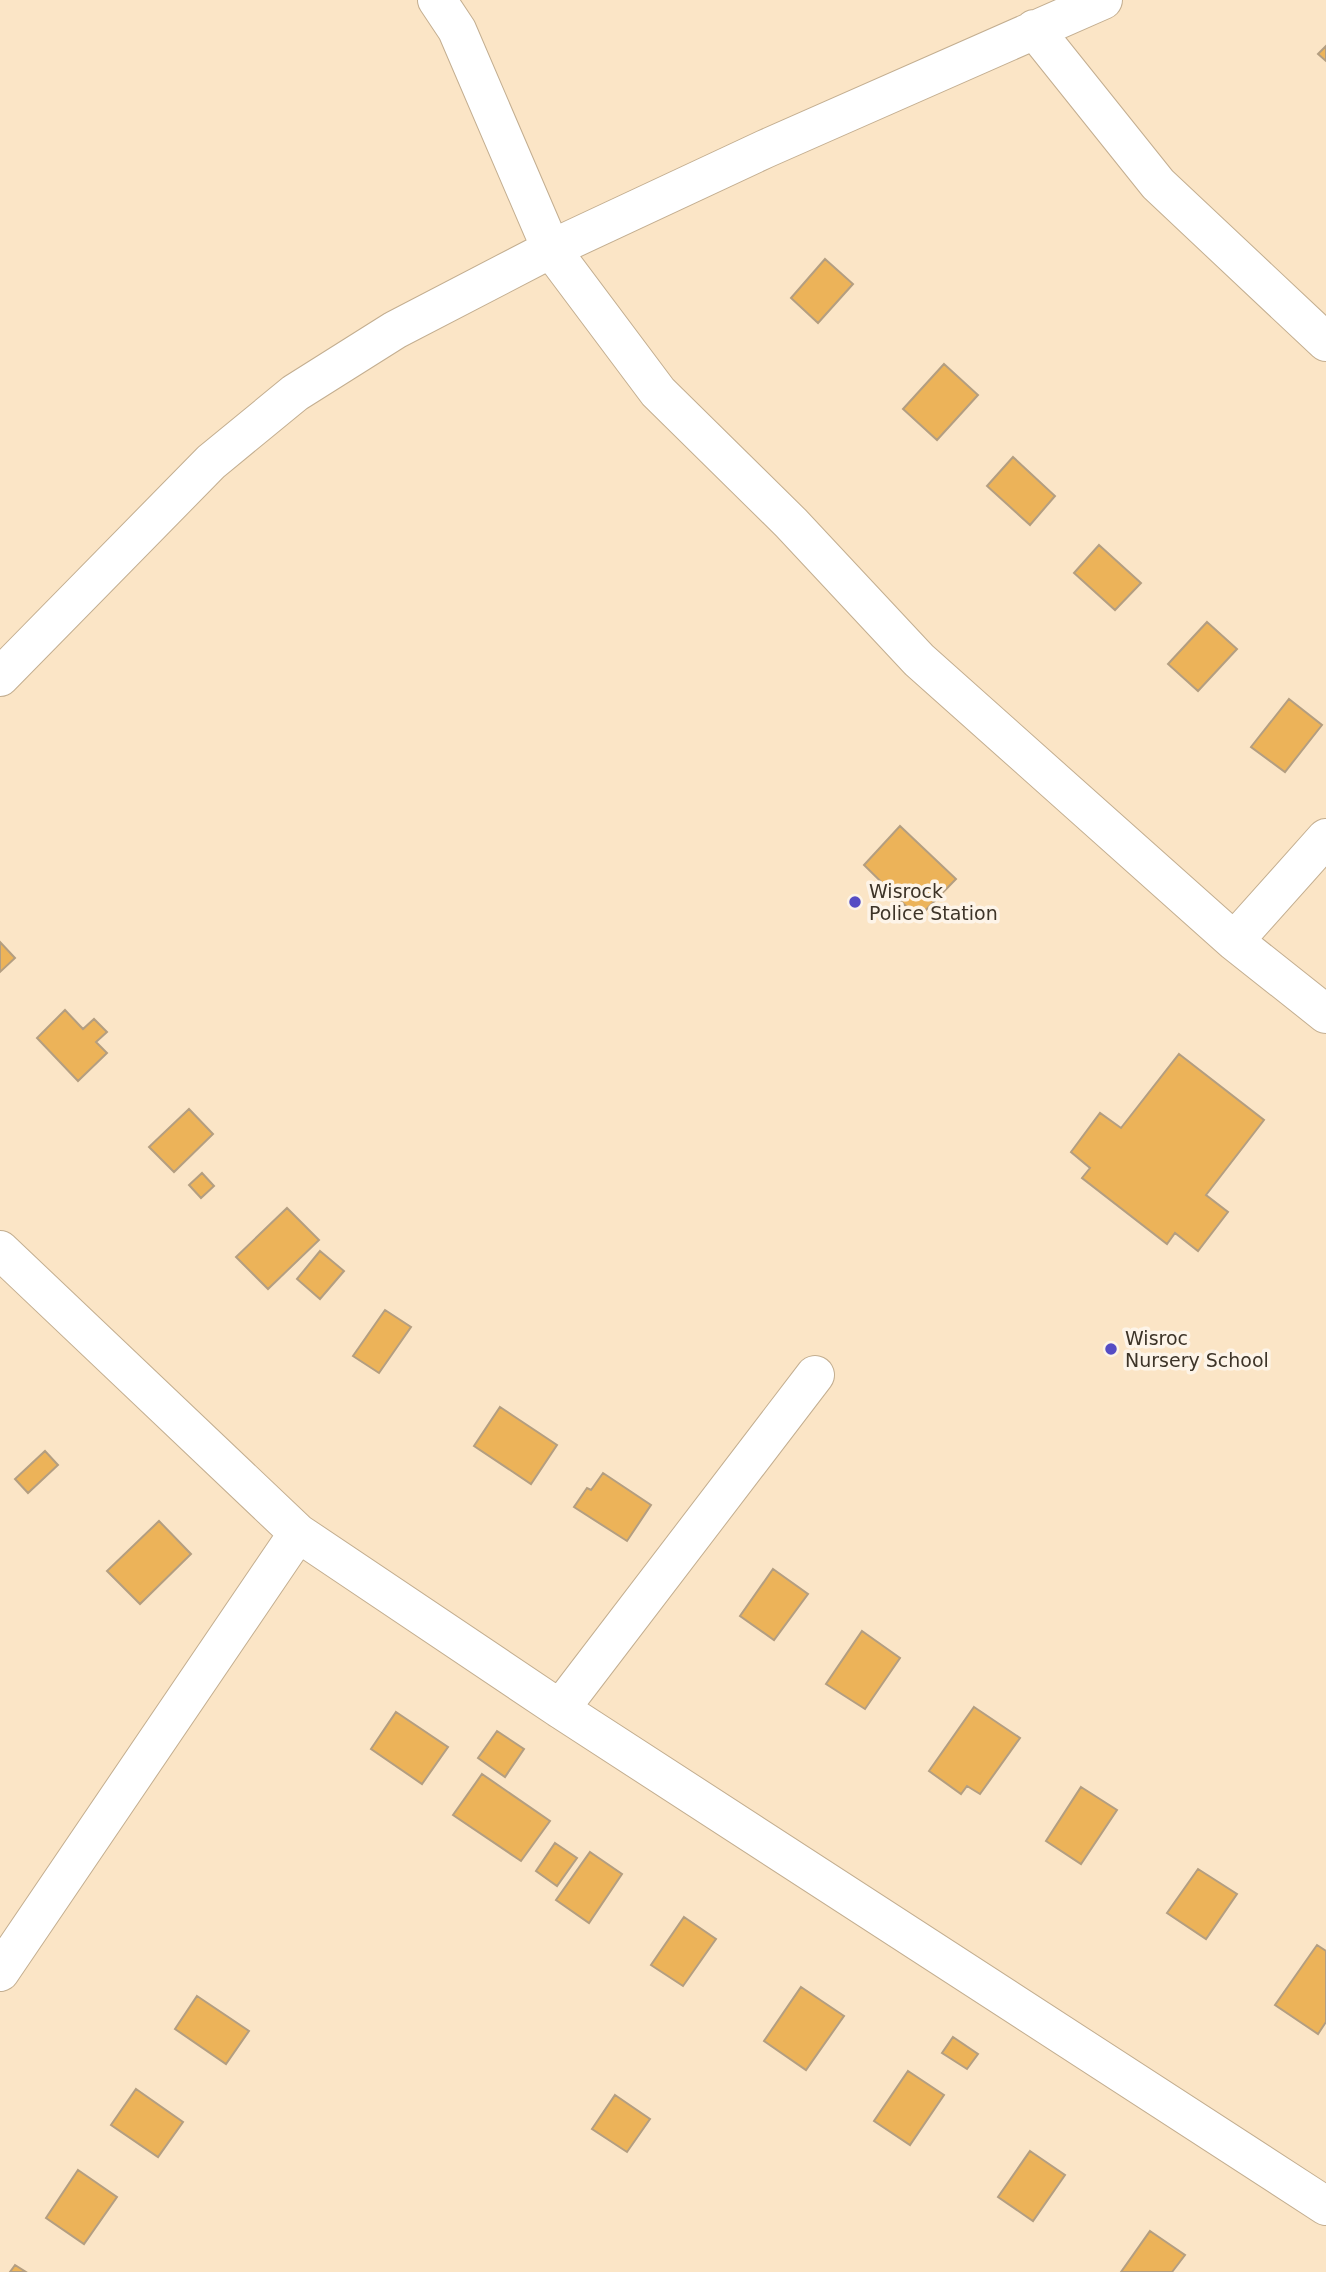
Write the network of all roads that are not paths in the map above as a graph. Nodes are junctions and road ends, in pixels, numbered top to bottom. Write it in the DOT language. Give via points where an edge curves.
graph roads {
  1 [pos="437,0"];
  2 [pos="1103,0"];
  3 [pos="1034,29"];
  4 [pos="551,249"];
  5 [pos="1326,342"];
  6 [pos="0,677"];
  7 [pos="1326,838"];
  8 [pos="1234,941"];
  9 [pos="1326,1014"];
  10 [pos="0,1250"];
  11 [pos="815,1375"];
  12 [pos="298,1533"];
  13 [pos="560,1709"];
  14 [pos="0,1972"];
  15 [pos="1326,2206"];
  1 -- 4 [label="street" via="457,30"];
  2 -- 3 [label="street"];
  3 -- 4 [label="street"];
  3 -- 5 [label="street" via="1158,184"];
  4 -- 6 [label="street" via="395,330 295,393 211,462"];
  4 -- 8 [label="street" via="658,392 791,523 919,660"];
  7 -- 8 [label="street"];
  8 -- 9 [label="street"];
  10 -- 12 [label="street"];
  11 -- 13 [label="street"];
  12 -- 13 [label="street"];
  12 -- 14 [label="street"];
  13 -- 15 [label="street"];
}
